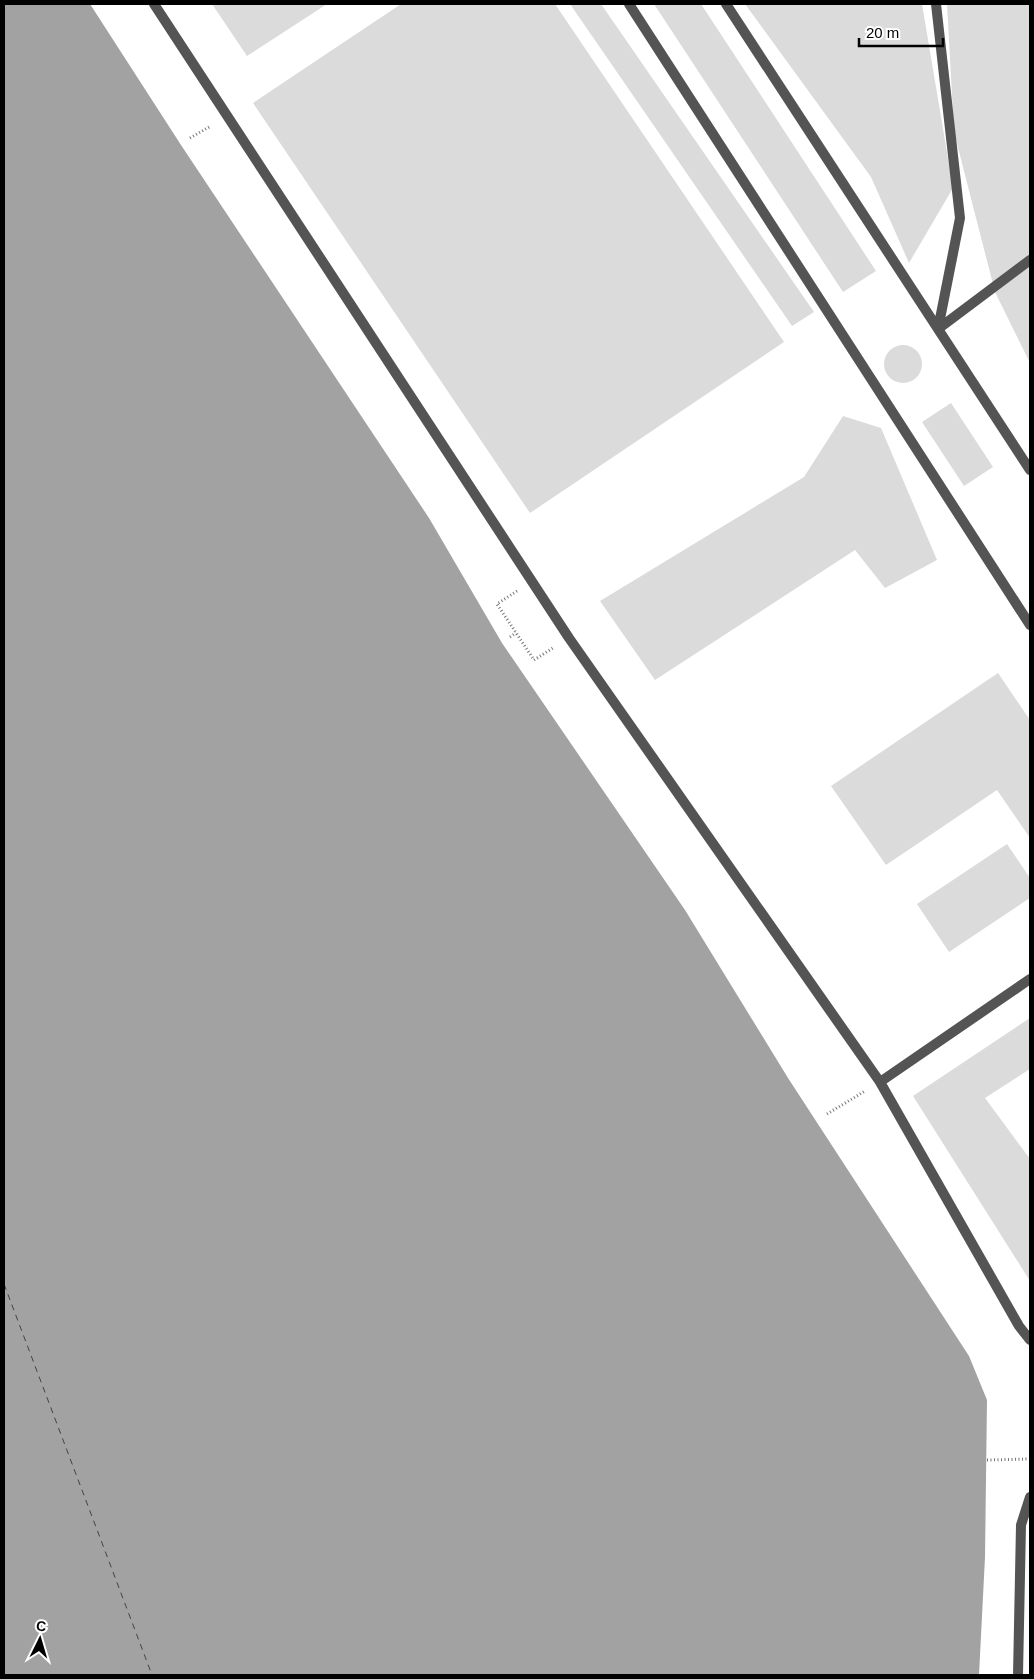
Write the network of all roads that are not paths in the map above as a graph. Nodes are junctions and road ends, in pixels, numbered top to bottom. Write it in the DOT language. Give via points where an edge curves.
graph roads {
  1 [pos="154,4"];
  2 [pos="629,4"];
  3 [pos="726,4"];
  4 [pos="936,4"];
  5 [pos="1030,260"];
  6 [pos="938,328"];
  7 [pos="1030,470"];
  8 [pos="1030,625"];
  9 [pos="1030,978"];
  10 [pos="880,1082"];
  11 [pos="1030,1340"];
  12 [pos="1030,1497"];
  13 [pos="1018,1675"];
  1 -- 10 [label="street" via="569,638"];
  2 -- 8 [label="street"];
  3 -- 6 [label="street"];
  4 -- 6 [label="street" via="960,218"];
  5 -- 6 [label="street"];
  6 -- 7 [label="street"];
  9 -- 10 [label="street"];
  10 -- 11 [label="street"];
  12 -- 13 [label="street" via="1021,1525"];
}
